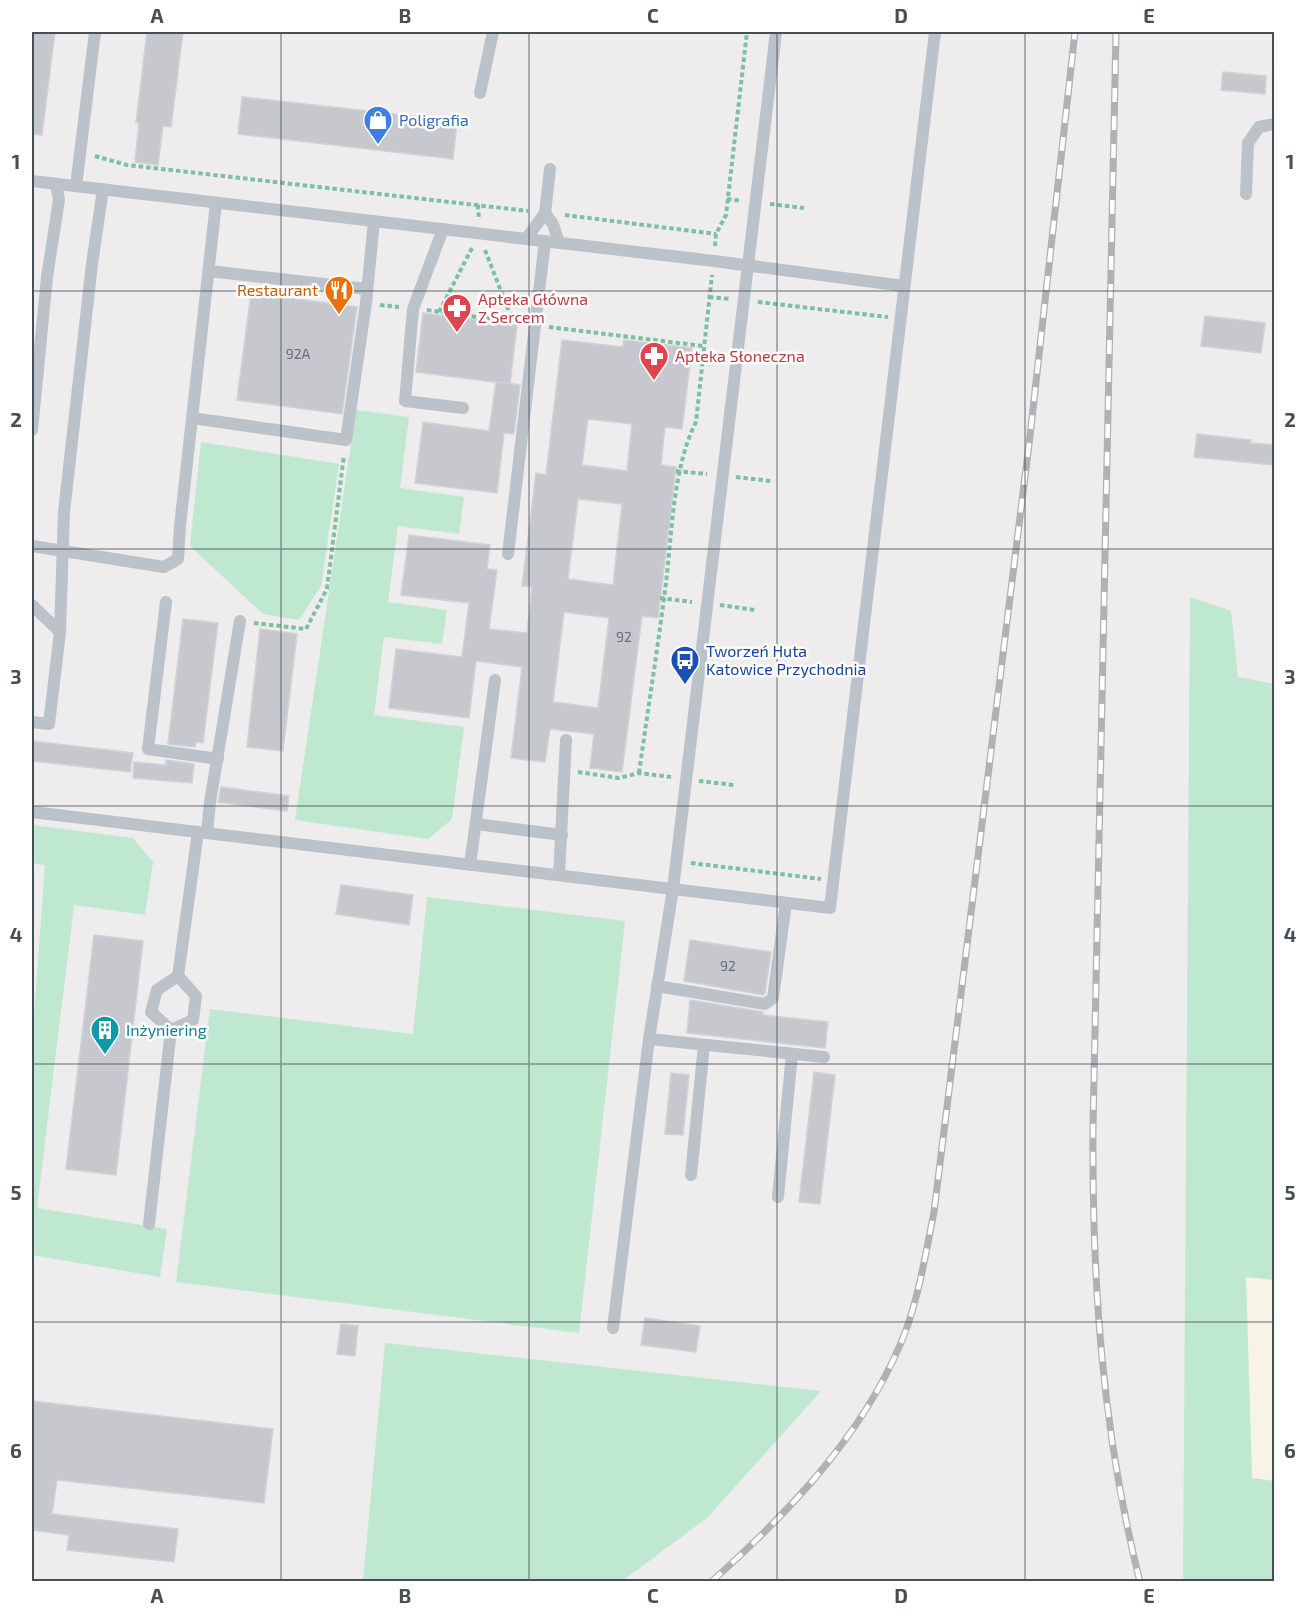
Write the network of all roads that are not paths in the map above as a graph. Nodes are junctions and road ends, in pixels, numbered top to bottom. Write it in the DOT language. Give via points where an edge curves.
graph roads {
  1 [pos="95,32"];
  2 [pos="494,32"];
  3 [pos="777,32"];
  4 [pos="935,32"];
  5 [pos="480,93"];
  6 [pos="1275,124"];
  7 [pos="550,169"];
  8 [pos="32,181"];
  9 [pos="56,184"];
  10 [pos="76,186"];
  11 [pos="103,189"];
  12 [pos="1245,194"];
  13 [pos="216,203"];
  14 [pos="545,213"];
  15 [pos="374,221"];
  16 [pos="443,229"];
  17 [pos="526,239"];
  18 [pos="545,241"];
  19 [pos="559,243"];
  20 [pos="747,267"];
  21 [pos="209,271"];
  22 [pos="904,286"];
  23 [pos="367,289"];
  24 [pos="463,408"];
  25 [pos="192,418"];
  26 [pos="32,430"];
  27 [pos="32,546"];
  28 [pos="63,552"];
  29 [pos="508,554"];
  30 [pos="166,602"];
  31 [pos="32,605"];
  32 [pos="240,621"];
  33 [pos="60,632"];
  34 [pos="495,680"];
  35 [pos="32,722"];
  36 [pos="566,740"];
  37 [pos="218,759"];
  38 [pos="32,812"];
  39 [pos="476,824"];
  40 [pos="203,832"];
  41 [pos="562,835"];
  42 [pos="470,865"];
  43 [pos="559,875"];
  44 [pos="673,889"];
  45 [pos="786,903"];
  46 [pos="178,976"];
  47 [pos="657,986"];
  48 [pos="171,1030"];
  49 [pos="649,1039"];
  50 [pos="704,1045"];
  51 [pos="792,1054"];
  52 [pos="824,1057"];
  53 [pos="691,1175"];
  54 [pos="778,1197"];
  55 [pos="149,1224"];
  56 [pos="613,1328"];
  1 -- 10 [label="lane"];
  2 -- 5 [label="lane"];
  3 -- 20 [label="lane"];
  4 -- 22 [label="lane"];
  6 -- 12 [label="lane" via="1258,127 1248,143"];
  7 -- 14 [label="lane"];
  8 -- 9 [label="lane"];
  9 -- 10 [label="lane"];
  9 -- 26 [label="lane" via="59,200"];
  10 -- 11 [label="lane"];
  11 -- 13 [label="lane"];
  11 -- 28 [label="lane" via="64,512"];
  13 -- 15 [label="lane"];
  13 -- 21 [label="lane"];
  14 -- 17 [label="lane"];
  14 -- 19 [label="lane"];
  15 -- 16 [label="lane"];
  15 -- 23 [label="lane"];
  16 -- 17 [label="lane"];
  16 -- 24 [label="lane" via="413,309 405,401"];
  17 -- 18 [label="lane"];
  18 -- 19 [label="lane"];
  18 -- 29 [label="lane"];
  19 -- 20 [label="lane"];
  20 -- 22 [label="lane"];
  20 -- 44 [label="lane"];
  21 -- 23 [label="lane"];
  21 -- 25 [label="lane"];
  22 -- 45 [label="lane" via="830,908"];
  23 -- 25 [label="lane" via="346,440"];
  25 -- 28 [label="lane" via="178,559 164,567"];
  27 -- 28 [label="lane"];
  28 -- 33 [label="lane"];
  30 -- 37 [label="lane" via="148,749"];
  31 -- 33 [label="lane"];
  32 -- 37 [label="lane"];
  33 -- 35 [label="lane" via="49,724"];
  34 -- 39 [label="lane"];
  36 -- 41 [label="lane"];
  37 -- 40 [label="lane"];
  38 -- 40 [label="lane"];
  39 -- 41 [label="lane"];
  39 -- 42 [label="lane"];
  40 -- 42 [label="lane"];
  40 -- 46 [label="lane"];
  41 -- 43 [label="lane"];
  42 -- 43 [label="lane"];
  43 -- 44 [label="lane"];
  44 -- 45 [label="lane"];
  44 -- 47 [label="lane"];
  45 -- 47 [label="lane" via="772,998 765,1004"];
  46 -- 48 [label="lane" via="157,990 151,1012"];
  46 -- 48 [label="lane" via="196,996 193,1020"];
  47 -- 49 [label="lane"];
  48 -- 55 [label="lane"];
  49 -- 50 [label="lane"];
  49 -- 56 [label="lane"];
  50 -- 51 [label="lane"];
  50 -- 53 [label="lane"];
  51 -- 52 [label="lane"];
  51 -- 54 [label="lane"];
}
